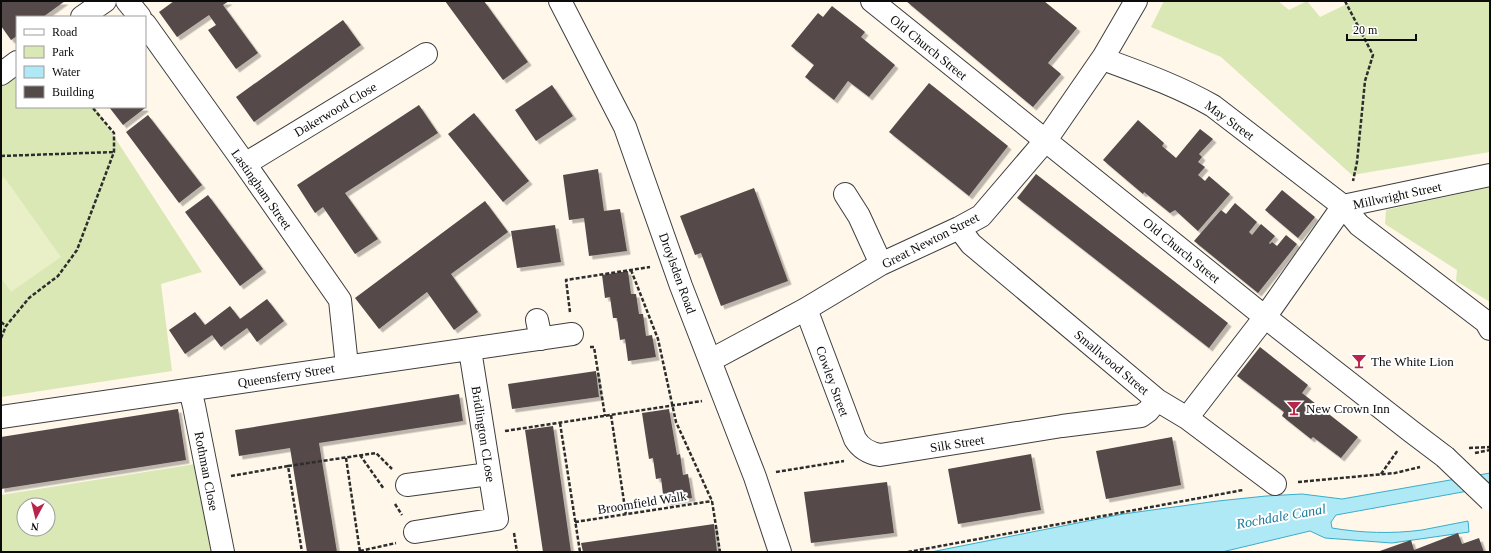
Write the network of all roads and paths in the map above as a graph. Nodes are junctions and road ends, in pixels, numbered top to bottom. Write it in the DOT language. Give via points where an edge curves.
graph roads {
  1 [pos="105,1"];
  2 [pos="127,1"];
  3 [pos="560,1"];
  4 [pos="872,1"];
  5 [pos="1136,1"];
  6 [pos="1345,1"];
  7 [pos="83,16"];
  8 [pos="139,16"];
  9 [pos="146,25"];
  10 [pos="426,54"];
  11 [pos="1103,59"];
  12 [pos="16,63"];
  13 [pos="1,74"];
  14 [pos="93,108"];
  15 [pos="1046,140"];
  16 [pos="114,152"];
  17 [pos="1,156"];
  18 [pos="245,164"];
  19 [pos="1490,175"];
  20 [pos="845,194"];
  21 [pos="1352,204"];
  22 [pos="958,228"];
  23 [pos="881,264"];
  24 [pos="651,266"];
  25 [pos="631,270"];
  26 [pos="806,309"];
  27 [pos="1265,317"];
  28 [pos="1,322"];
  29 [pos="6,326"];
  30 [pos="1490,329"];
  31 [pos="1,338"];
  32 [pos="579,340"];
  33 [pos="470,350"];
  34 [pos="711,360"];
  35 [pos="347,366"];
  36 [pos="190,390"];
  37 [pos="724,397"];
  38 [pos="1157,400"];
  39 [pos="672,406"];
  40 [pos="611,415"];
  41 [pos="605,416"];
  42 [pos="1,417"];
  43 [pos="1187,418"];
  44 [pos="560,423"];
  45 [pos="1412,432"];
  46 [pos="483,434"];
  47 [pos="864,450"];
  48 [pos="346,457"];
  49 [pos="288,466"];
  50 [pos="1424,466"];
  51 [pos="489,474"];
  52 [pos="1381,474"];
  53 [pos="754,477"];
  54 [pos="208,479"];
  55 [pos="1275,484"];
  56 [pos="408,485"];
  57 [pos="1490,500"];
  58 [pos="712,501"];
  59 [pos="626,514"];
  60 [pos="575,522"];
  61 [pos="505,525"];
  62 [pos="415,532"];
  63 [pos="223,552"];
  64 [pos="302,552"];
  65 [pos="360,552"];
  66 [pos="517,552"];
  67 [pos="580,552"];
  68 [pos="720,552"];
  69 [pos="780,552"];
  70 [pos="908,552"];
  1 -- 7 [label="street"];
  2 -- 8 [label="street"];
  3 -- 34 [label="street, Droylsden Road" via="626,127 681,286"];
  4 -- 15 [label="street, Old Church Street"];
  5 -- 11 [label="street, Great Newton Street"];
  6 -- 21 [label="path" via="1373,55 1365,81"];
  9 -- 18 [label="street, Lastingham Street"];
  10 -- 18 [label="street, Dakerwood Close"];
  11 -- 15 [label="street, Great Newton Street"];
  11 -- 21 [label="street, May Street" via="1156,78 1213,106"];
  12 -- 13 [label="street"];
  14 -- 16 [label="path" via="114,133"];
  15 -- 22 [label="street, Great Newton Street" via="981,216"];
  15 -- 27 [label="street, Old Church Street"];
  16 -- 17 [label="path"];
  16 -- 29 [label="path" via="76,250 58,276 29,298"];
  18 -- 35 [label="street, Lastingham Street" via="340,300"];
  19 -- 21 [label="street, Millwright Street"];
  20 -- 23 [label="street" via="859,216"];
  21 -- 27 [label="street, Millwright Street"];
  21 -- 30 [label="street, May Street" via="1359,225 1486,322"];
  22 -- 23 [label="street, Great Newton Street"];
  22 -- 38 [label="street, Smallwood Street" via="971,244"];
  23 -- 26 [label="street, Great Newton Street"];
  24 -- 25 [label="path"];
  25 -- 32 [label="path" via="566,280"];
  25 -- 39 [label="path" via="658,339"];
  26 -- 34 [label="street, Great Newton Street"];
  26 -- 47 [label="street, Cowley Street" via="855,439"];
  27 -- 43 [label="street, Millwright Street"];
  27 -- 45 [label="street, Old Church Street"];
  28 -- 29 [label="path"];
  29 -- 31 [label="path"];
  32 -- 33 [label="street, Queensferry Street" via="539,329"];
  32 -- 41 [label="path" via="594,348"];
  33 -- 35 [label="street, Queensferry Street"];
  33 -- 46 [label="street, Bridlington CLose"];
  34 -- 37 [label="street, Droylsden Road"];
  35 -- 36 [label="street, Queensferry Street"];
  36 -- 42 [label="street, Queensferry Street"];
  36 -- 54 [label="street, Rothman Close"];
  37 -- 39 [label="path"];
  37 -- 53 [label="street, Droylsden Road"];
  38 -- 43 [label="street, Smallwood Street"];
  38 -- 47 [label="street, Silk Street" via="1141,416 880,455"];
  39 -- 40 [label="path"];
  39 -- 58 [label="path" via="676,422"];
  40 -- 41 [label="path"];
  40 -- 59 [label="path"];
  41 -- 44 [label="path"];
  43 -- 55 [label="street, Smallwood Street"];
  44 -- 46 [label="path"];
  44 -- 60 [label="path"];
  45 -- 52 [label="path"];
  45 -- 57 [label="street, Old Church Street, bridge" via="1445,457"];
  46 -- 51 [label="street, Bridlington CLose"];
  47 -- 53 [label="path" via="853,458 840,462"];
  48 -- 49 [label="path"];
  48 -- 56 [label="path" via="376,453"];
  48 -- 65 [label="path"];
  49 -- 54 [label="path"];
  49 -- 64 [label="path"];
  50 -- 52 [label="path"];
  51 -- 56 [label="street"];
  51 -- 61 [label="street, Bridlington CLose"];
  52 -- 55 [label="path"];
  53 -- 69 [label="street, Droylsden Road"];
  54 -- 63 [label="street, Rothman Close"];
  55 -- 70 [label="path"];
  58 -- 59 [label="path, Broomfield Walk"];
  58 -- 68 [label="path"];
  59 -- 60 [label="path, Broomfield Walk"];
  60 -- 67 [label="path"];
  61 -- 62 [label="street"];
  61 -- 66 [label="path"];
}
